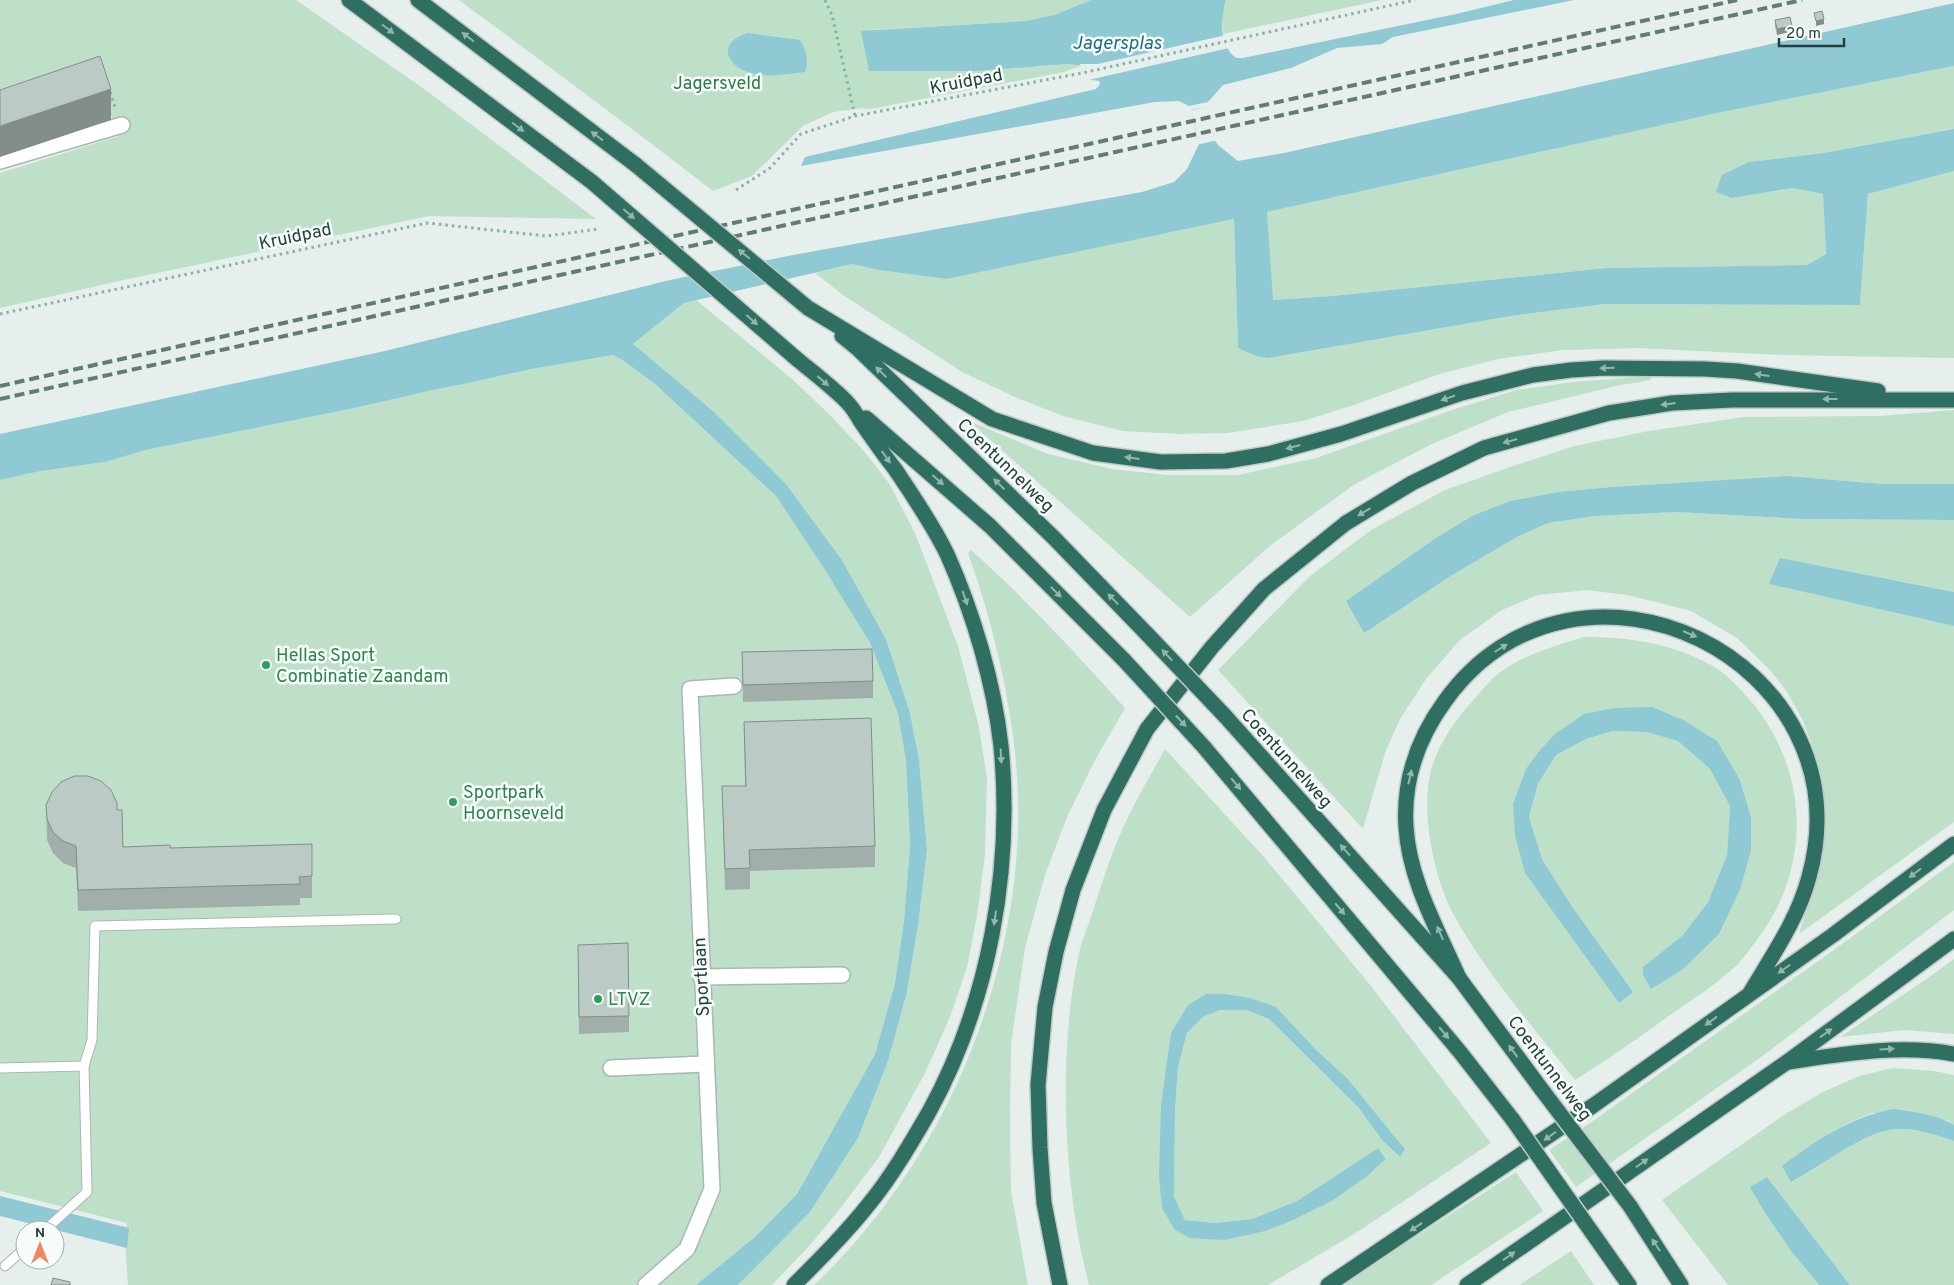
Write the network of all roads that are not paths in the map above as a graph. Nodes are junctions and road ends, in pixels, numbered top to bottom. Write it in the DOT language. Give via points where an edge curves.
graph roads {
  1 [pos="350,0"];
  2 [pos="418,0"];
  3 [pos="122,125"];
  4 [pos="0,161"];
  5 [pos="863,346"];
  6 [pos="1931,399"];
  7 [pos="1954,400"];
  8 [pos="848,403"];
  9 [pos="734,686"];
  10 [pos="1954,844"];
  11 [pos="396,920"];
  12 [pos="1954,939"];
  13 [pos="842,975"];
  14 [pos="701,977"];
  15 [pos="1459,978"];
  16 [pos="1750,993"];
  17 [pos="1954,1054"];
  18 [pos="1787,1062"];
  19 [pos="705,1064"];
  20 [pos="84,1066"];
  21 [pos="0,1068"];
  22 [pos="611,1068"];
  23 [pos="56,1220"];
  24 [pos="15,1257"];
  25 [pos="5,1266"];
  26 [pos="646,1285"];
  27 [pos="794,1285"];
  28 [pos="1060,1285"];
  29 [pos="1328,1285"];
  30 [pos="1468,1285"];
  31 [pos="1629,1285"];
  32 [pos="1681,1285"];
  1 -- 8 [label="highway, one-way, bridge" via="592,182"];
  5 -- 2 [label="highway, one-way, bridge" via="808,308 636,165"];
  3 -- 4 [label="street"];
  6 -- 5 [label="highway, one-way" via="1712,369 1571,370 1533,375 1462,393 1341,434 1268,454 1226,460 1161,462 1093,453 992,418"];
  15 -- 5 [label="highway, Coentunnelweg, one-way, bridge" via="1147,634"];
  6 -- 7 [label="highway"];
  6 -- 28 [label="highway, one-way" via="1672,403 1609,413 1484,448 1412,483 1346,523 1264,590 1212,647 1147,729 1104,810 1072,890 1045,1007 1038,1085 1044,1203"];
  8 -- 27 [label="highway, one-way" via="912,495 946,551 971,617 988,677 1001,744 1004,808 1001,874 993,928 974,1003 930,1110 871,1202"];
  8 -- 31 [label="highway, one-way, bridge" via="990,526 1124,660 1204,747 1460,1052 1513,1120"];
  9 -- 14 [label="street, Sportlaan" via="690,689"];
  10 -- 16 [label="highway, one-way" via="1834,935"];
  11 -- 20 [label="lane" via="95,926 92,1040"];
  18 -- 12 [label="highway, one-way"];
  13 -- 14 [label="street"];
  14 -- 19 [label="street, Sportlaan"];
  15 -- 16 [label="highway, one-way" via="1424,898 1406,831 1409,777 1423,737 1453,689 1506,644 1554,624 1622,617 1689,633 1730,656 1750,672 1782,707 1810,767 1816,810 1810,874 1796,912"];
  32 -- 15 [label="highway, Coentunnelweg, one-way, bridge" via="1630,1206"];
  16 -- 29 [label="highway, one-way" via="1594,1105"];
  18 -- 17 [label="highway, one-way" via="1882,1050 1932,1050"];
  30 -- 18 [label="highway, one-way"];
  19 -- 22 [label="street"];
  19 -- 26 [label="street, Sportlaan" via="712,1189 687,1249"];
  20 -- 21 [label="lane"];
  20 -- 23 [label="lane" via="87,1192"];
  24 -- 25 [label="lane"];
}
